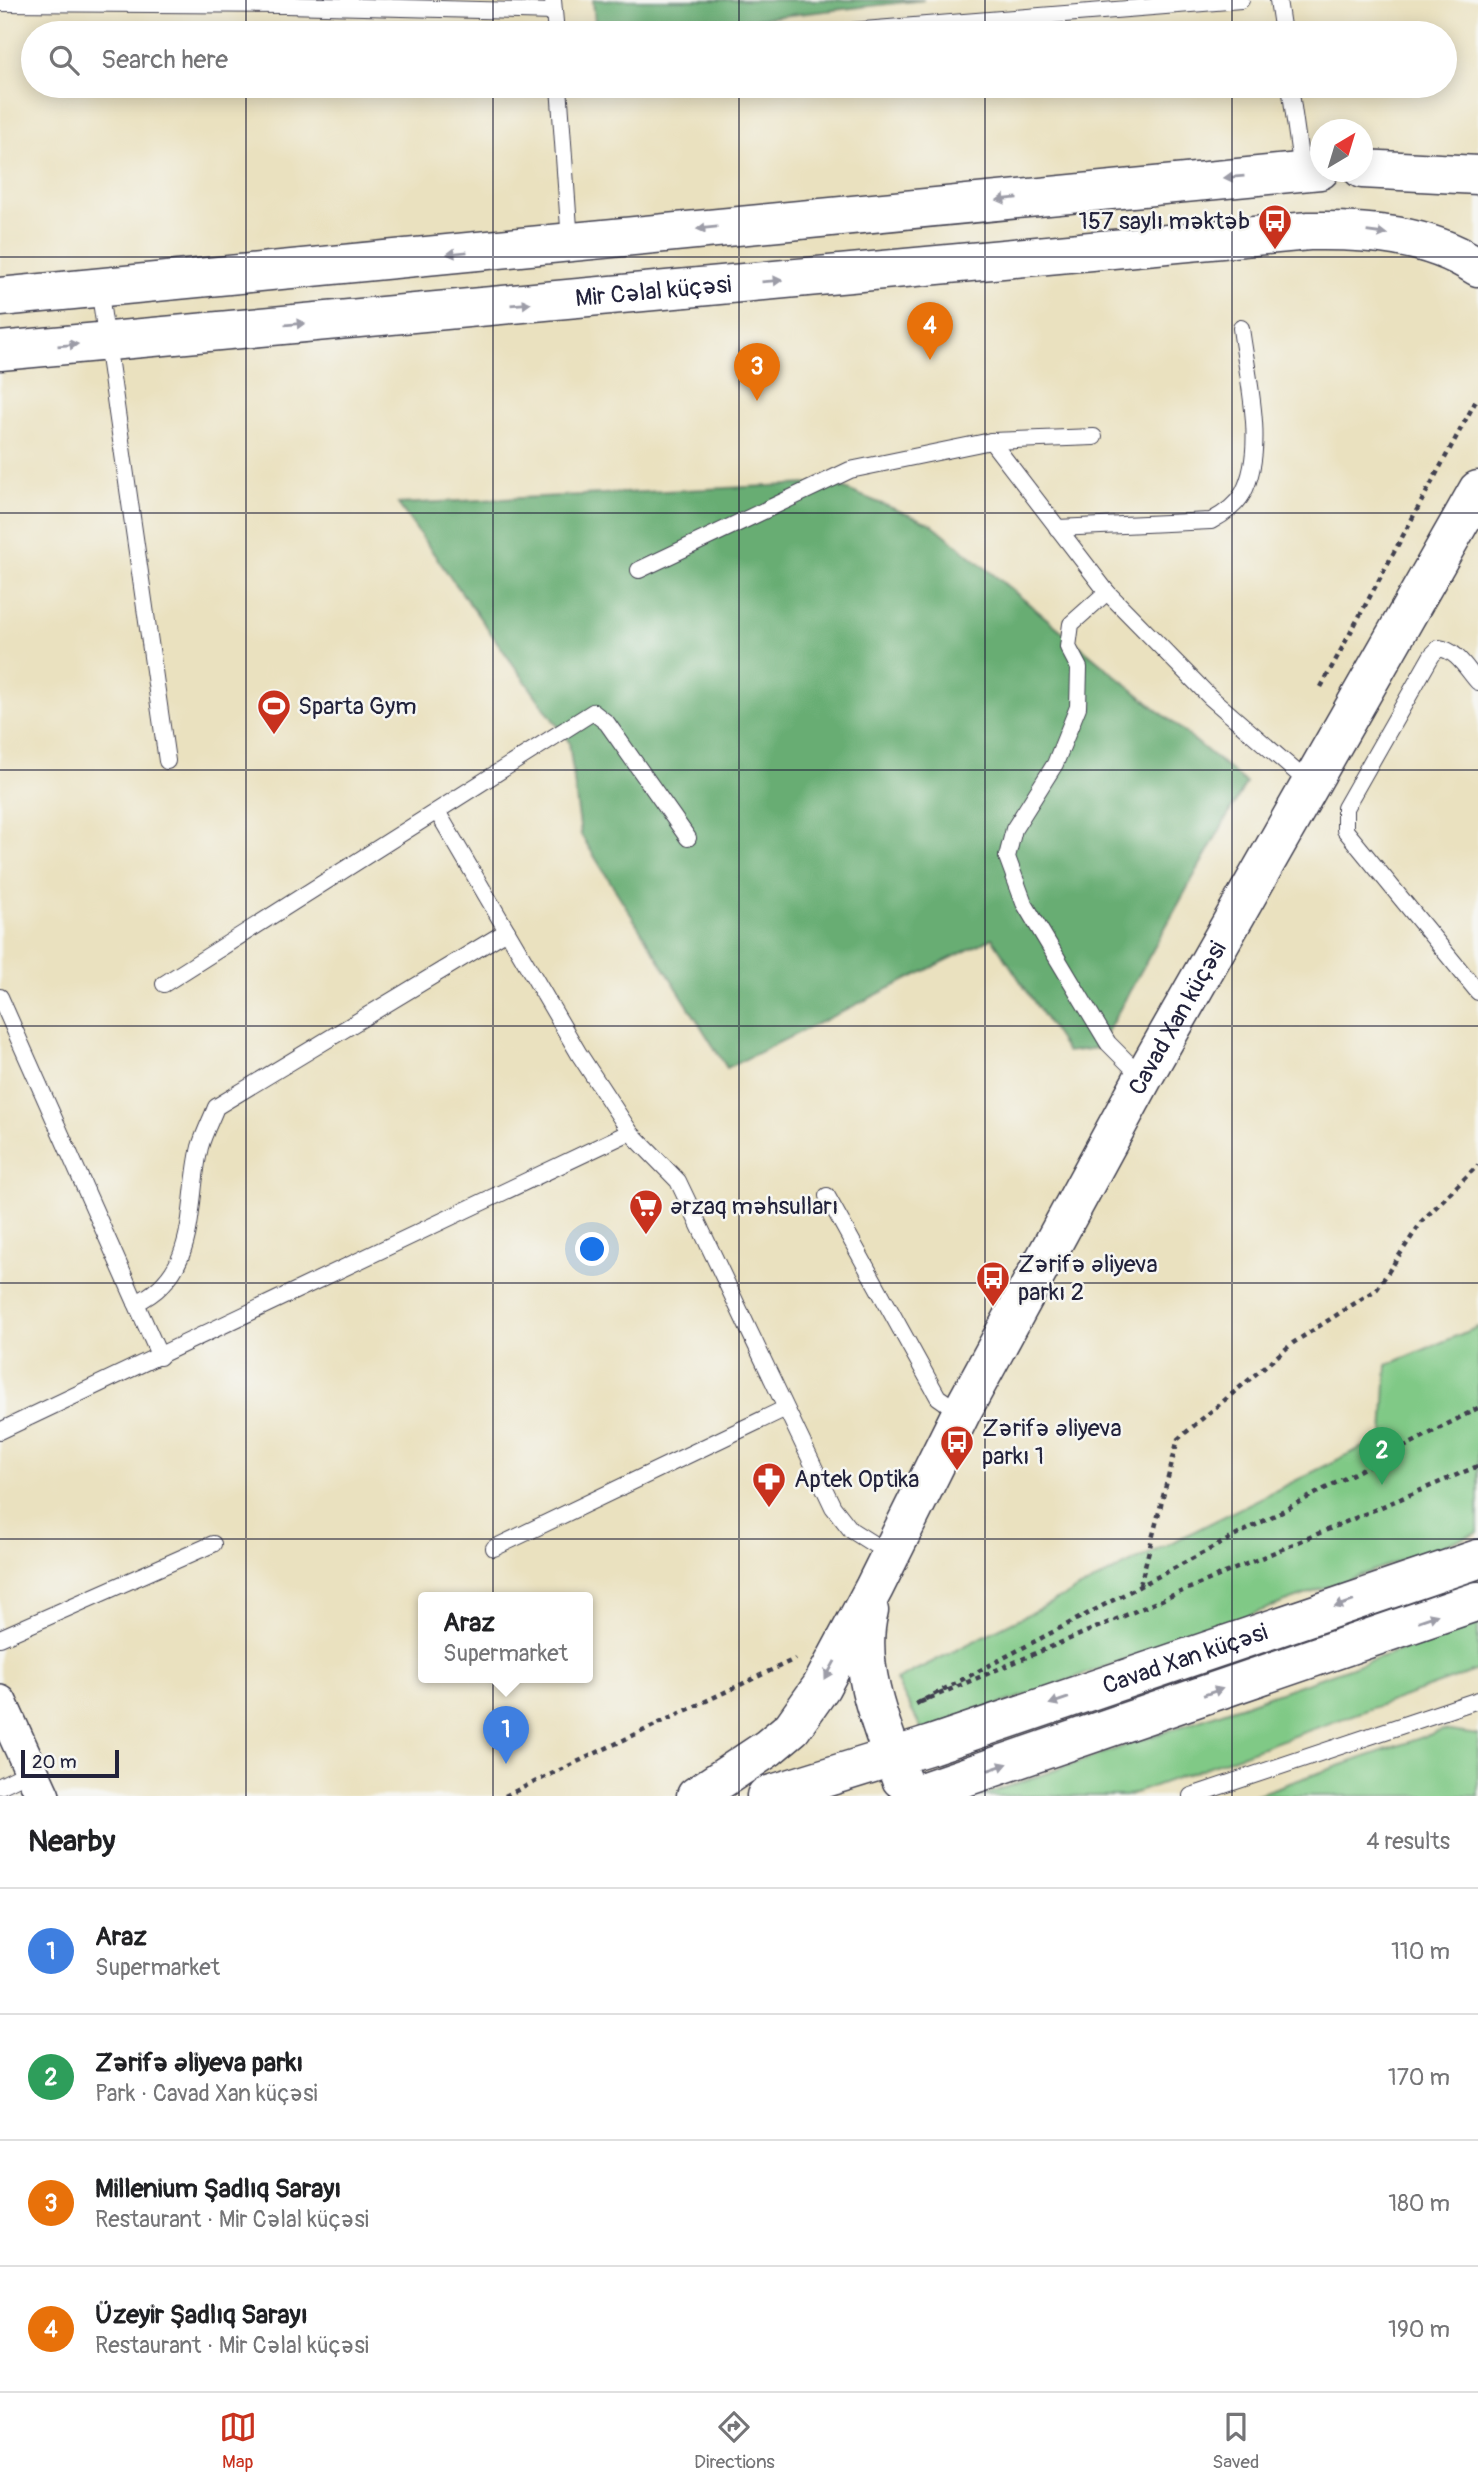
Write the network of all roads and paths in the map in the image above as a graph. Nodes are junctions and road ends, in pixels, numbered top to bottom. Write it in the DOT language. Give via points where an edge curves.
graph roads {
  1 [pos="1241,0"];
  2 [pos="1278,0"];
  3 [pos="0,3"];
  4 [pos="554,6"];
  5 [pos="976,21"];
  6 [pos="1281,21"];
  7 [pos="560,98"];
  8 [pos="1293,98"];
  9 [pos="1310,166"];
  10 [pos="1310,170"];
  11 [pos="1373,170"];
  12 [pos="1478,175"];
  13 [pos="1311,182"];
  14 [pos="1309,231"];
  15 [pos="570,242"];
  16 [pos="1478,267"];
  17 [pos="99,287"];
  18 [pos="0,297"];
  19 [pos="1241,328"];
  20 [pos="107,342"];
  21 [pos="0,351"];
  22 [pos="1478,397"];
  23 [pos="1094,437"];
  24 [pos="991,441"];
  25 [pos="1478,489"];
  26 [pos="1057,528"];
  27 [pos="639,570"];
  28 [pos="1107,592"];
  29 [pos="1478,682"];
  30 [pos="1315,699"];
  31 [pos="167,761"];
  32 [pos="1310,784"];
  33 [pos="438,813"];
  34 [pos="688,838"];
  35 [pos="507,931"];
  36 [pos="164,984"];
  37 [pos="1478,992"];
  38 [pos="0,998"];
  39 [pos="1143,1078"];
  40 [pos="630,1132"];
  41 [pos="1478,1165"];
  42 [pos="827,1196"];
  43 [pos="136,1303"];
  44 [pos="160,1357"];
  45 [pos="1478,1408"];
  46 [pos="784,1409"];
  47 [pos="961,1413"];
  48 [pos="0,1431"];
  49 [pos="1478,1466"];
  50 [pos="213,1544"];
  51 [pos="494,1548"];
  52 [pos="889,1554"];
  53 [pos="1478,1559"];
  54 [pos="1140,1585"];
  55 [pos="874,1588"];
  56 [pos="1478,1601"];
  57 [pos="0,1638"];
  58 [pos="798,1657"];
  59 [pos="1478,1700"];
  60 [pos="0,1702"];
  61 [pos="893,1757"];
  62 [pos="37,1784"];
  63 [pos="0,1786"];
  64 [pos="505,1796"];
  65 [pos="696,1796"];
  66 [pos="766,1796"];
  67 [pos="909,1796"];
  68 [pos="1191,1796"];
  1 -- 5 [label="lane"];
  2 -- 6 [label="lane"];
  3 -- 4 [label="lane"];
  7 -- 15 [label="lane"];
  8 -- 9 [label="lane"];
  10 -- 15 [label="street, one-way"];
  11 -- 12 [label="street"];
  13 -- 14 [label="street"];
  14 -- 16 [label="street, Mir Cəlal küçəsi, one-way" via="1360,230 1400,236"];
  20 -- 14 [label="street, Mir Cəlal küçəsi, one-way"];
  15 -- 17 [label="street, one-way"];
  17 -- 18 [label="street"];
  17 -- 20 [label="lane"];
  19 -- 26 [label="lane" via="1256,449 1244,493 1231,509 1211,521"];
  21 -- 20 [label="street, Mir Cəlal küçəsi, one-way"];
  20 -- 31 [label="lane"];
  22 -- 30 [label="path"];
  23 -- 24 [label="lane"];
  24 -- 26 [label="lane"];
  24 -- 27 [label="lane" via="850,470"];
  25 -- 32 [label="street, Cavad Xan küçəsi"];
  26 -- 28 [label="lane"];
  28 -- 32 [label="lane" via="1210,697"];
  28 -- 39 [label="lane" via="1071,624 1068,647 1079,668 1078,708 1055,764 1014,830 1007,857 1024,904 1108,1043"];
  29 -- 37 [label="lane" via="1455,654 1439,649 1432,655 1345,808 1345,830"];
  32 -- 39 [label="street, Cavad Xan küçəsi"];
  33 -- 34 [label="lane" via="593,712 607,723"];
  33 -- 35 [label="lane"];
  33 -- 36 [label="lane"];
  35 -- 40 [label="lane"];
  35 -- 43 [label="lane" via="216,1107 201,1146 192,1223 175,1268 155,1294"];
  38 -- 43 [label="lane"];
  39 -- 47 [label="street, Cavad Xan küçəsi"];
  40 -- 44 [label="lane"];
  40 -- 46 [label="lane" via="678,1181"];
  41 -- 54 [label="path" via="1422,1221 1377,1289 1293,1343 1178,1439"];
  42 -- 47 [label="lane" via="938,1397"];
  43 -- 44 [label="lane"];
  44 -- 48 [label="lane"];
  45 -- 54 [label="path"];
  46 -- 51 [label="lane"];
  46 -- 52 [label="lane" via="833,1507 851,1530"];
  47 -- 52 [label="street, Cavad Xan küçəsi"];
  49 -- 54 [label="path" via="916,1704"];
  50 -- 57 [label="lane"];
  52 -- 55 [label="street, Cavad Xan küçəsi"];
  53 -- 61 [label="street, Cavad Xan küçəsi, one-way"];
  55 -- 61 [label="street" via="863,1650"];
  55 -- 65 [label="street, one-way" via="821,1686 792,1728"];
  67 -- 56 [label="street, Cavad Xan küçəsi, one-way"];
  58 -- 64 [label="path"];
  59 -- 68 [label="lane"];
  60 -- 62 [label="street"];
  61 -- 66 [label="street, Cavad Xan küçəsi"];
  61 -- 67 [label="street"];
  62 -- 63 [label="lane"];
}
